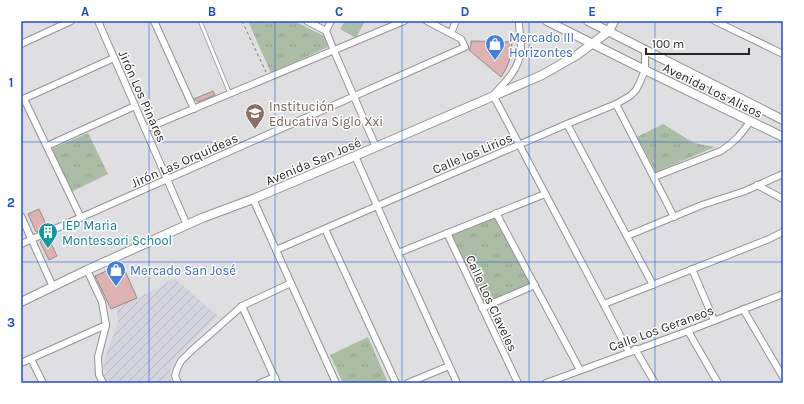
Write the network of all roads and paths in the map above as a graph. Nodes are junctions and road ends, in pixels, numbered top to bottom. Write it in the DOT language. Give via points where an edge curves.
graph roads {
  1 [pos="71,21"];
  2 [pos="98,21"];
  3 [pos="154,21"];
  4 [pos="200,21"];
  5 [pos="242,21"];
  6 [pos="307,21"];
  7 [pos="332,21"];
  8 [pos="404,21"];
  9 [pos="427,21"];
  10 [pos="456,21"];
  11 [pos="519,21"];
  12 [pos="547,21"];
  13 [pos="588,21"];
  14 [pos="614,21"];
  15 [pos="715,21"];
  16 [pos="326,31"];
  17 [pos="609,31"];
  18 [pos="450,33"];
  19 [pos="21,44"];
  20 [pos="592,44"];
  21 [pos="644,49"];
  22 [pos="334,51"];
  23 [pos="783,54"];
  24 [pos="114,58"];
  25 [pos="645,70"];
  26 [pos="269,78"];
  27 [pos="230,94"];
  28 [pos="493,96"];
  29 [pos="354,97"];
  30 [pos="23,100"];
  31 [pos="616,104"];
  32 [pos="135,106"];
  33 [pos="194,109"];
  34 [pos="783,120"];
  35 [pos="750,122"];
  36 [pos="567,124"];
  37 [pos="145,129"];
  38 [pos="783,138"];
  39 [pos="519,145"];
  40 [pos="47,146"];
  41 [pos="376,147"];
  42 [pos="356,156"];
  43 [pos="783,174"];
  44 [pos="654,177"];
  45 [pos="167,180"];
  46 [pos="757,185"];
  47 [pos="546,194"];
  48 [pos="253,199"];
  49 [pos="783,199"];
  50 [pos="377,206"];
  51 [pos="496,213"];
  52 [pos="21,216"];
  53 [pos="674,216"];
  54 [pos="81,218"];
  55 [pos="187,225"];
  56 [pos="324,229"];
  57 [pos="783,232"];
  58 [pos="447,233"];
  59 [pos="626,236"];
  60 [pos="32,240"];
  61 [pos="21,244"];
  62 [pos="276,250"];
  63 [pos="398,253"];
  64 [pos="692,269"];
  65 [pos="87,270"];
  66 [pos="291,283"];
  67 [pos="535,285"];
  68 [pos="652,285"];
  69 [pos="53,287"];
  70 [pos="783,294"];
  71 [pos="21,302"];
  72 [pos="604,304"];
  73 [pos="242,306"];
  74 [pos="482,308"];
  75 [pos="743,309"];
  76 [pos="714,320"];
  77 [pos="106,325"];
  78 [pos="688,331"];
  79 [pos="632,350"];
  80 [pos="31,359"];
  81 [pos="21,363"];
  82 [pos="449,366"];
  83 [pos="580,370"];
  84 [pos="275,377"];
  85 [pos="783,377"];
  86 [pos="43,383"];
  87 [pos="103,383"];
  88 [pos="178,383"];
  89 [pos="260,383"];
  90 [pos="278,383"];
  91 [pos="336,383"];
  92 [pos="396,383"];
  93 [pos="408,383"];
  94 [pos="457,383"];
  95 [pos="518,383"];
  96 [pos="546,383"];
  97 [pos="655,383"];
  98 [pos="718,383"];
  1 -- 19 [label="street"];
  2 -- 24 [label="street, Jirón Los Pinares"];
  3 -- 33 [label="street"];
  4 -- 27 [label="lane"];
  5 -- 26 [label="path"];
  6 -- 16 [label="street"];
  7 -- 16 [label="street"];
  8 -- 22 [label="street"];
  9 -- 18 [label="street"];
  10 -- 18 [label="street"];
  11 -- 28 [label="street" via="521,50 518,64 510,78"];
  12 -- 20 [label="street, Avenida Los Alisos"];
  13 -- 17 [label="street, Avenida Los Alisos"];
  14 -- 17 [label="street"];
  15 -- 23 [label="street"];
  16 -- 22 [label="street"];
  17 -- 20 [label="street, Avenida San José"];
  17 -- 21 [label="street, Avenida Los Alisos"];
  18 -- 29 [label="street, Jirón Las Orquideas" via="461,38 465,47"];
  20 -- 25 [label="street, Avenida Los Alisos"];
  20 -- 28 [label="street, Avenida San José" via="542,75"];
  21 -- 25 [label="street, Calle los Lirios"];
  21 -- 34 [label="street, Avenida Los Alisos"];
  22 -- 26 [label="street"];
  22 -- 29 [label="street"];
  24 -- 30 [label="street"];
  24 -- 32 [label="street, Jirón Los Pinares"];
  25 -- 31 [label="street, Calle los Lirios" via="636,90"];
  25 -- 35 [label="street, Avenida Los Alisos"];
  26 -- 27 [label="street"];
  27 -- 33 [label="street"];
  28 -- 39 [label="street"];
  28 -- 41 [label="street, Avenida San José"];
  29 -- 41 [label="street"];
  29 -- 45 [label="street, Jirón Las Orquideas"];
  30 -- 40 [label="street"];
  31 -- 36 [label="street, Calle los Lirios"];
  31 -- 44 [label="street"];
  32 -- 37 [label="street, Jirón Los Pinares"];
  32 -- 40 [label="street"];
  33 -- 37 [label="street"];
  35 -- 38 [label="street, Avenida Los Alisos"];
  35 -- 44 [label="street" via="738,138 721,151"];
  36 -- 39 [label="street, Calle los Lirios"];
  36 -- 59 [label="street"];
  37 -- 45 [label="street, Jirón Los Pinares"];
  39 -- 47 [label="street"];
  39 -- 50 [label="street, Calle los Lirios"];
  40 -- 54 [label="street"];
  41 -- 42 [label="street, Avenida San José"];
  42 -- 48 [label="street, Avenida San José"];
  42 -- 50 [label="street"];
  43 -- 46 [label="street"];
  44 -- 53 [label="street"];
  45 -- 54 [label="street, Jirón Las Orquideas"];
  45 -- 55 [label="street, Jirón Los Pinares"];
  46 -- 49 [label="street"];
  46 -- 53 [label="street"];
  47 -- 51 [label="street"];
  47 -- 72 [label="street"];
  48 -- 55 [label="street, Avenida San José"];
  48 -- 62 [label="street"];
  50 -- 56 [label="street, Calle los Lirios"];
  50 -- 63 [label="street"];
  51 -- 58 [label="street"];
  51 -- 67 [label="street"];
  52 -- 60 [label="street"];
  53 -- 59 [label="street"];
  54 -- 60 [label="street, Jirón Las Orquideas"];
  55 -- 65 [label="street, Avenida San José"];
  56 -- 62 [label="street, Calle los Lirios"];
  56 -- 92 [label="street"];
  57 -- 64 [label="street"];
  58 -- 63 [label="street"];
  58 -- 74 [label="street, Calle Los Claveles"];
  59 -- 68 [label="street"];
  60 -- 61 [label="street, Jirón Las Orquideas"];
  60 -- 69 [label="street"];
  62 -- 66 [label="street"];
  63 -- 82 [label="street"];
  64 -- 68 [label="street"];
  64 -- 76 [label="street"];
  65 -- 69 [label="street, Avenida San José"];
  65 -- 77 [label="street" via="102,302"];
  66 -- 73 [label="street"];
  66 -- 91 [label="street"];
  67 -- 74 [label="street"];
  67 -- 83 [label="street"];
  68 -- 72 [label="street"];
  69 -- 71 [label="street, Avenida San José"];
  70 -- 75 [label="street, Calle Los Geraneos"];
  72 -- 79 [label="street"];
  73 -- 84 [label="street"];
  73 -- 88 [label="street" via="181,362 177,369"];
  74 -- 95 [label="street, Calle Los Claveles"];
  75 -- 76 [label="street, Calle Los Geraneos"];
  75 -- 85 [label="street"];
  76 -- 78 [label="street, Calle Los Geraneos"];
  77 -- 80 [label="street"];
  77 -- 87 [label="street" via="98,357 99,375"];
  78 -- 79 [label="street, Calle Los Geraneos"];
  78 -- 98 [label="street"];
  79 -- 83 [label="street, Calle Los Geraneos"];
  79 -- 97 [label="street"];
  80 -- 81 [label="street"];
  80 -- 86 [label="street"];
  82 -- 93 [label="street"];
  82 -- 94 [label="street"];
  83 -- 96 [label="street, Calle Los Geraneos"];
  84 -- 89 [label="street"];
  84 -- 90 [label="street"];
}
